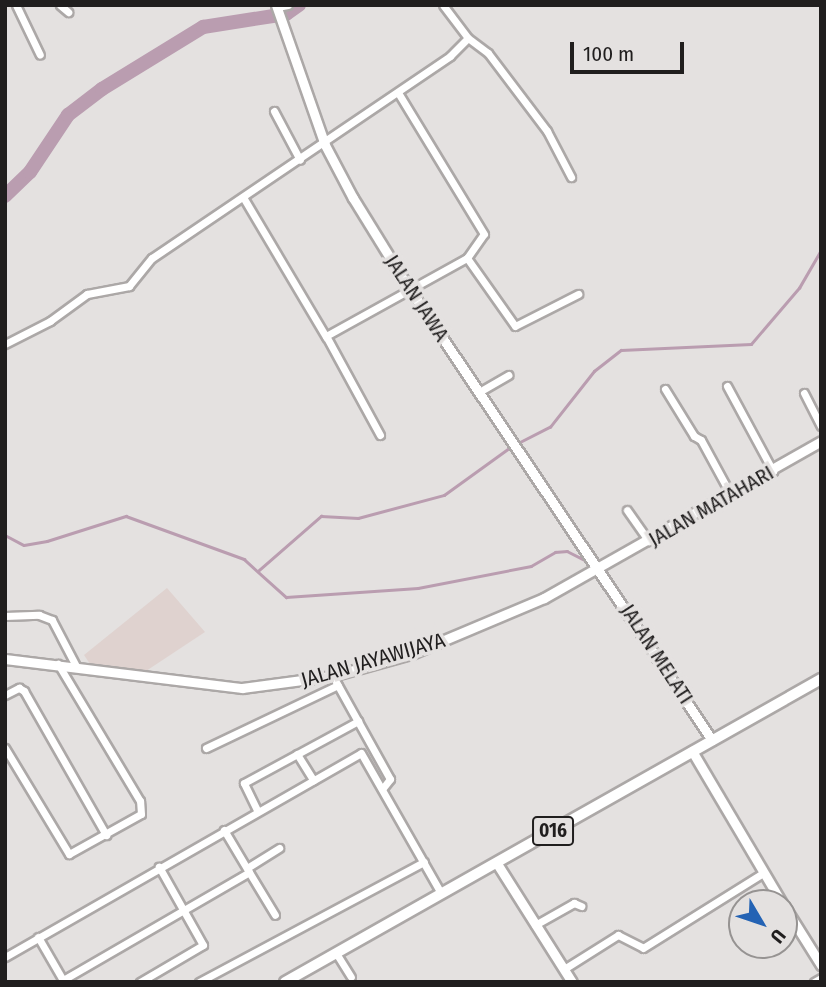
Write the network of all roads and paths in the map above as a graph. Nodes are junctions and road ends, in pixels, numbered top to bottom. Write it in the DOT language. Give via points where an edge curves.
graph roads {
  1 [pos="16,5"];
  2 [pos="60,5"];
  3 [pos="288,5"];
  4 [pos="443,5"];
  5 [pos="277,8"];
  6 [pos="68,12"];
  7 [pos="468,38"];
  8 [pos="40,55"];
  9 [pos="399,94"];
  10 [pos="274,111"];
  11 [pos="325,145"];
  12 [pos="300,160"];
  13 [pos="571,177"];
  14 [pos="243,197"];
  15 [pos="467,258"];
  16 [pos="409,289"];
  17 [pos="578,295"];
  18 [pos="326,337"];
  19 [pos="5,344"];
  20 [pos="508,375"];
  21 [pos="727,386"];
  22 [pos="665,389"];
  23 [pos="479,393"];
  24 [pos="804,393"];
  25 [pos="821,426"];
  26 [pos="380,435"];
  27 [pos="821,441"];
  28 [pos="773,471"];
  29 [pos="731,495"];
  30 [pos="627,510"];
  31 [pos="649,542"];
  32 [pos="597,571"];
  33 [pos="5,616"];
  34 [pos="5,659"];
  35 [pos="57,664"];
  36 [pos="76,666"];
  37 [pos="332,676"];
  38 [pos="821,679"];
  39 [pos="338,685"];
  40 [pos="5,695"];
  41 [pos="358,721"];
  42 [pos="712,740"];
  43 [pos="5,748"];
  44 [pos="205,748"];
  45 [pos="692,751"];
  46 [pos="297,754"];
  47 [pos="313,780"];
  48 [pos="383,788"];
  49 [pos="257,810"];
  50 [pos="224,830"];
  51 [pos="106,835"];
  52 [pos="279,848"];
  53 [pos="424,862"];
  54 [pos="496,862"];
  55 [pos="159,867"];
  56 [pos="248,870"];
  57 [pos="763,873"];
  58 [pos="773,889"];
  59 [pos="441,893"];
  60 [pos="581,906"];
  61 [pos="184,910"];
  62 [pos="275,915"];
  63 [pos="535,925"];
  64 [pos="798,929"];
  65 [pos="38,937"];
  66 [pos="336,953"];
  67 [pos="5,957"];
  68 [pos="821,965"];
  69 [pos="564,969"];
  70 [pos="351,978"];
  71 [pos="821,978"];
  72 [pos="63,981"];
  73 [pos="140,982"];
  74 [pos="199,982"];
  75 [pos="285,982"];
  76 [pos="572,982"];
  77 [pos="814,982"];
  1 -- 8 [label="street"];
  2 -- 6 [label="street"];
  3 -- 5 [label="street"];
  4 -- 7 [label="street"];
  5 -- 11 [label="street, JALAN JAWA"];
  7 -- 9 [label="street"];
  7 -- 13 [label="street" via="488,53 547,131"];
  9 -- 11 [label="street"];
  9 -- 15 [label="street" via="482,230 482,241"];
  10 -- 12 [label="street"];
  11 -- 12 [label="street"];
  11 -- 16 [label="street, JALAN JAWA"];
  12 -- 14 [label="street"];
  14 -- 18 [label="street"];
  14 -- 19 [label="street" via="146,261 129,286 87,294 50,321"];
  15 -- 16 [label="street"];
  15 -- 17 [label="street" via="512,325"];
  16 -- 18 [label="street"];
  16 -- 23 [label="street, JALAN JAWA"];
  18 -- 26 [label="street"];
  20 -- 23 [label="street"];
  21 -- 28 [label="street"];
  22 -- 29 [label="street" via="701,440"];
  23 -- 32 [label="street, JALAN JAWA"];
  24 -- 25 [label="street"];
  27 -- 28 [label="street, JALAN MATAHARI"];
  28 -- 29 [label="street, JALAN MATAHARI"];
  29 -- 31 [label="street, JALAN MATAHARI"];
  30 -- 31 [label="street"];
  31 -- 32 [label="street, JALAN MATAHARI"];
  32 -- 37 [label="street, JALAN JAYAWIJAYA" via="454,637"];
  32 -- 42 [label="street, JALAN MELATI"];
  33 -- 36 [label="street" via="39,615 52,620"];
  34 -- 35 [label="street, JALAN JAYAWIJAYA"];
  35 -- 36 [label="street, JALAN JAYAWIJAYA"];
  35 -- 51 [label="street" via="143,807 140,816"];
  36 -- 37 [label="street, JALAN JAYAWIJAYA" via="242,688"];
  37 -- 39 [label="street"];
  38 -- 42 [label="main road, 016"];
  39 -- 41 [label="street"];
  39 -- 44 [label="street"];
  40 -- 51 [label="street" via="19,688 24,691"];
  41 -- 46 [label="street"];
  41 -- 48 [label="street" via="390,779"];
  42 -- 45 [label="main road, 016"];
  43 -- 51 [label="street" via="68,853"];
  45 -- 54 [label="main road, 016"];
  45 -- 57 [label="street"];
  46 -- 47 [label="street"];
  46 -- 49 [label="street" via="244,783"];
  47 -- 48 [label="street" via="361,752"];
  47 -- 49 [label="street"];
  48 -- 53 [label="street"];
  49 -- 50 [label="street"];
  50 -- 55 [label="street"];
  50 -- 56 [label="street"];
  52 -- 56 [label="street"];
  53 -- 59 [label="street"];
  53 -- 74 [label="street"];
  54 -- 59 [label="main road, 016"];
  54 -- 63 [label="street"];
  55 -- 61 [label="street"];
  55 -- 65 [label="street"];
  56 -- 61 [label="street"];
  56 -- 62 [label="street"];
  57 -- 58 [label="street"];
  57 -- 69 [label="street" via="643,948 618,935"];
  59 -- 66 [label="main road, 016"];
  60 -- 63 [label="street" via="574,903"];
  61 -- 72 [label="street"];
  61 -- 73 [label="street" via="202,945"];
  63 -- 69 [label="street"];
  64 -- 68 [label="street"];
  65 -- 67 [label="street"];
  65 -- 72 [label="street"];
  66 -- 70 [label="street"];
  66 -- 75 [label="main road, 016"];
  69 -- 76 [label="street"];
  71 -- 77 [label="street"];
}
